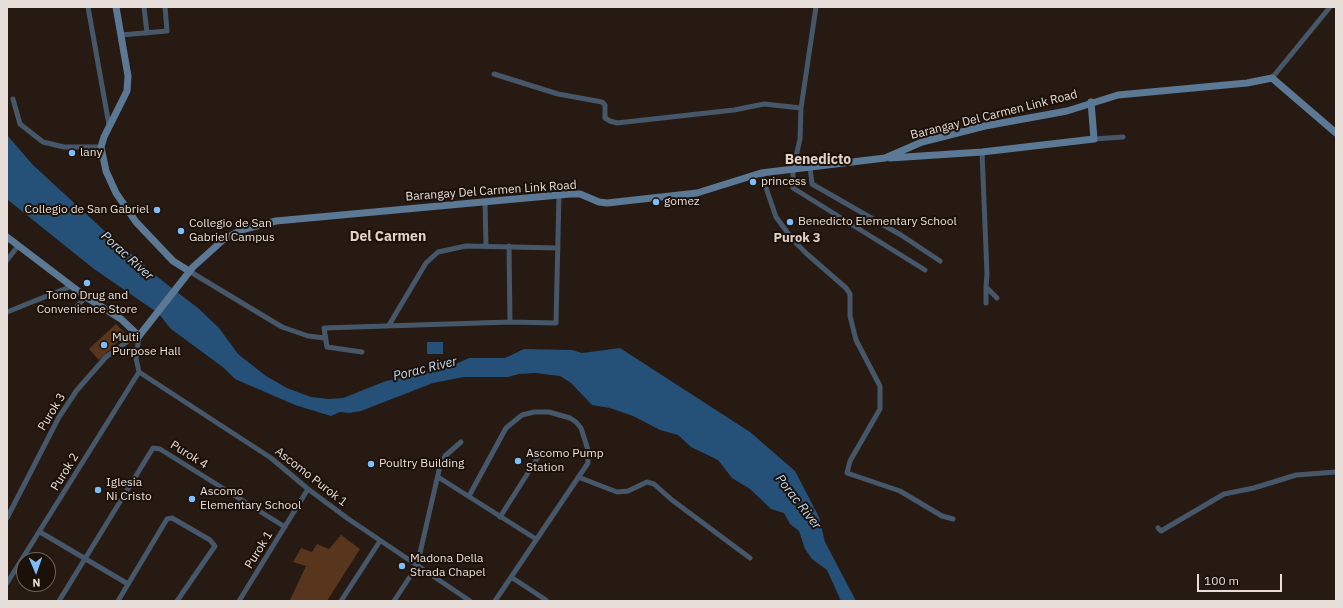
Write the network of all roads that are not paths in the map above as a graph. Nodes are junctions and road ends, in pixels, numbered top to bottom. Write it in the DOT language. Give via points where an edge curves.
graph roads {
  1 [pos="88,7"];
  2 [pos="116,7"];
  3 [pos="144,7"];
  4 [pos="165,7"];
  5 [pos="816,7"];
  6 [pos="1330,7"];
  7 [pos="147,33"];
  8 [pos="121,35"];
  9 [pos="494,74"];
  10 [pos="1272,78"];
  11 [pos="14,99"];
  12 [pos="1091,102"];
  13 [pos="801,108"];
  14 [pos="108,125"];
  15 [pos="1336,133"];
  16 [pos="1123,137"];
  17 [pos="1094,139"];
  18 [pos="102,147"];
  19 [pos="982,152"];
  20 [pos="885,158"];
  21 [pos="810,167"];
  22 [pos="793,170"];
  23 [pos="761,174"];
  24 [pos="560,195"];
  25 [pos="484,202"];
  26 [pos="7,237"];
  27 [pos="18,246"];
  28 [pos="486,246"];
  29 [pos="510,246"];
  30 [pos="558,248"];
  31 [pos="7,260"];
  32 [pos="940,261"];
  33 [pos="925,270"];
  34 [pos="189,271"];
  35 [pos="72,286"];
  36 [pos="986,287"];
  37 [pos="86,297"];
  38 [pos="997,298"];
  39 [pos="986,303"];
  40 [pos="73,310"];
  41 [pos="7,312"];
  42 [pos="510,322"];
  43 [pos="388,325"];
  44 [pos="139,336"];
  45 [pos="325,338"];
  46 [pos="362,352"];
  47 [pos="139,372"];
  48 [pos="461,442"];
  49 [pos="540,454"];
  50 [pos="1336,472"];
  51 [pos="438,477"];
  52 [pos="578,477"];
  53 [pos="308,489"];
  54 [pos="469,496"];
  55 [pos="500,517"];
  56 [pos="7,518"];
  57 [pos="953,519"];
  58 [pos="285,527"];
  59 [pos="1158,528"];
  60 [pos="40,532"];
  61 [pos="536,540"];
  62 [pos="380,541"];
  63 [pos="750,558"];
  64 [pos="85,559"];
  65 [pos="417,566"];
  66 [pos="511,577"];
  67 [pos="7,583"];
  68 [pos="128,584"];
  69 [pos="546,600"];
  70 [pos="59,601"];
  71 [pos="118,601"];
  72 [pos="177,601"];
  73 [pos="239,601"];
  74 [pos="341,601"];
  75 [pos="395,601"];
  76 [pos="470,601"];
  77 [pos="495,601"];
  1 -- 14 [label="street"];
  2 -- 8 [label="street"];
  3 -- 7 [label="street"];
  4 -- 7 [label="street" via="167,30"];
  5 -- 13 [label="street"];
  6 -- 10 [label="street"];
  7 -- 8 [label="street"];
  8 -- 14 [label="street" via="128,76 127,91"];
  9 -- 13 [label="street" via="558,94 602,102 605,105 605,118 617,123 734,110 764,104"];
  10 -- 12 [label="street, Barangay Del Carmen Link Road" via="1247,83 1118,95"];
  10 -- 15 [label="street"];
  11 -- 18 [label="street" via="20,124 43,142 64,147"];
  12 -- 17 [label="street"];
  12 -- 20 [label="street, Barangay Del Carmen Link Road" via="1067,111 985,126 922,142"];
  13 -- 22 [label="street" via="800,139"];
  14 -- 18 [label="street"];
  16 -- 17 [label="street"];
  17 -- 19 [label="street"];
  18 -- 34 [label="street" via="106,171 116,193 136,222 173,261"];
  19 -- 20 [label="street"];
  19 -- 36 [label="street"];
  20 -- 21 [label="street, Barangay Del Carmen Link Road"];
  21 -- 22 [label="street, Barangay Del Carmen Link Road"];
  21 -- 32 [label="street" via="812,184 901,235"];
  22 -- 23 [label="street, Barangay Del Carmen Link Road"];
  22 -- 33 [label="street" via="793,188"];
  23 -- 24 [label="street, Barangay Del Carmen Link Road" via="697,193 620,203 599,202 580,194"];
  23 -- 57 [label="street" via="776,217 806,254 850,294 850,316 856,340 880,386 880,409 850,461 846,473 900,491 942,516"];
  24 -- 25 [label="street, Barangay Del Carmen Link Road"];
  24 -- 30 [label="street"];
  25 -- 28 [label="street"];
  25 -- 34 [label="street, Barangay Del Carmen Link Road" via="259,224 223,240"];
  26 -- 27 [label="street"];
  27 -- 31 [label="street"];
  27 -- 35 [label="street"];
  28 -- 29 [label="street"];
  28 -- 43 [label="street" via="446,249 432,256"];
  29 -- 30 [label="street"];
  29 -- 42 [label="street"];
  30 -- 42 [label="street" via="556,323"];
  34 -- 44 [label="street, Barangay Del Carmen Link Road"];
  34 -- 45 [label="street" via="282,327 308,336"];
  35 -- 37 [label="street"];
  35 -- 41 [label="street"];
  36 -- 38 [label="street"];
  36 -- 39 [label="street"];
  37 -- 40 [label="street"];
  37 -- 44 [label="street" via="121,320"];
  42 -- 43 [label="street"];
  43 -- 45 [label="street" via="329,326 324,328"];
  44 -- 47 [label="street" via="136,358"];
  44 -- 56 [label="street, Purok 3" via="106,357 77,390 55,424"];
  45 -- 46 [label="street" via="327,347"];
  47 -- 53 [label="street, Ascomo Purok 1" via="271,458"];
  47 -- 60 [label="street, Purok 2"];
  48 -- 51 [label="street" via="445,456"];
  49 -- 55 [label="street"];
  50 -- 59 [label="street" via="1296,475 1224,494 1161,531"];
  51 -- 54 [label="street"];
  51 -- 65 [label="street"];
  52 -- 54 [label="street" via="588,463 589,456 576,422 549,412 534,412 522,415 506,428"];
  52 -- 61 [label="street"];
  52 -- 63 [label="street" via="617,492 628,491 647,482 654,484"];
  53 -- 58 [label="street, Purok 1"];
  53 -- 62 [label="street, Ascomo Purok 1"];
  54 -- 55 [label="street"];
  55 -- 61 [label="street"];
  58 -- 64 [label="street, Purok 4" via="155,447 150,449"];
  58 -- 73 [label="street, Purok 1"];
  60 -- 64 [label="street"];
  60 -- 67 [label="street, Purok 2"];
  61 -- 66 [label="street"];
  62 -- 65 [label="street, Ascomo Purok 1"];
  62 -- 74 [label="street"];
  64 -- 68 [label="street"];
  64 -- 70 [label="street, Purok 4"];
  65 -- 75 [label="street"];
  65 -- 76 [label="street, Ascomo Purok 1"];
  66 -- 69 [label="street"];
  66 -- 77 [label="street"];
  68 -- 71 [label="street"];
  68 -- 72 [label="street" via="167,519 172,518 210,540 215,546"];
}
